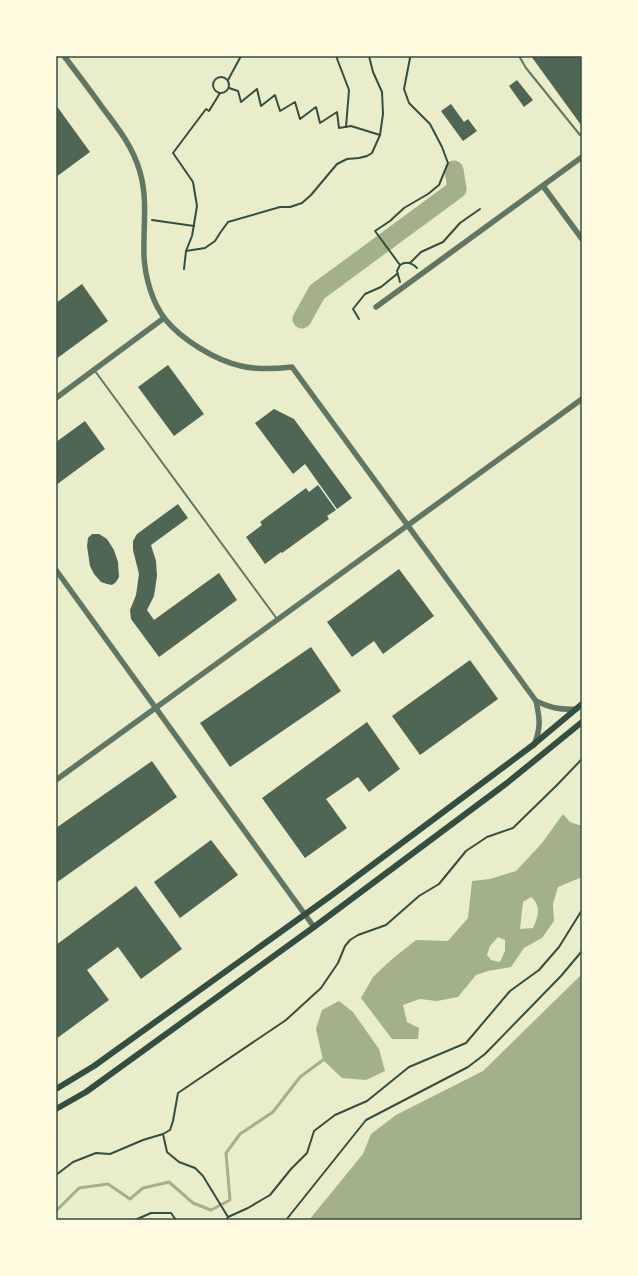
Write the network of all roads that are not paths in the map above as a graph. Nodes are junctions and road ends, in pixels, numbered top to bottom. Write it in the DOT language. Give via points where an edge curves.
graph roads {
  1 [pos="64,56"];
  2 [pos="519,56"];
  3 [pos="582,133"];
  4 [pos="582,157"];
  5 [pos="543,186"];
  6 [pos="582,239"];
  7 [pos="376,307"];
  8 [pos="164,318"];
  9 [pos="94,370"];
  10 [pos="56,398"];
  11 [pos="582,399"];
  12 [pos="407,526"];
  13 [pos="56,570"];
  14 [pos="277,620"];
  15 [pos="536,702"];
  16 [pos="582,704"];
  17 [pos="156,708"];
  18 [pos="576,709"];
  19 [pos="582,722"];
  20 [pos="533,745"];
  21 [pos="56,780"];
  22 [pos="305,915"];
  23 [pos="314,927"];
  24 [pos="56,1089"];
  25 [pos="56,1109"];
  1 -- 8 [label="street" via="133,152 140,173 146,219 144,257 147,280"];
  2 -- 3 [label="lane" via="580,135"];
  4 -- 5 [label="street"];
  5 -- 6 [label="street"];
  5 -- 7 [label="street"];
  8 -- 9 [label="street"];
  8 -- 12 [label="street" via="193,343 222,360 260,369 292,367"];
  9 -- 10 [label="street"];
  9 -- 14 [label="lane"];
  11 -- 12 [label="street"];
  12 -- 14 [label="street"];
  12 -- 15 [label="street"];
  13 -- 17 [label="street"];
  14 -- 17 [label="street"];
  15 -- 18 [label="street" via="563,710"];
  15 -- 20 [label="street" via="540,726"];
  16 -- 18 [label="main road"];
  17 -- 21 [label="street"];
  17 -- 22 [label="street"];
  18 -- 20 [label="main road"];
  19 -- 23 [label="main road" via="507,783"];
  20 -- 22 [label="main road"];
  22 -- 23 [label="street"];
  22 -- 24 [label="main road" via="94,1066"];
  23 -- 25 [label="main road" via="86,1092"];
}
